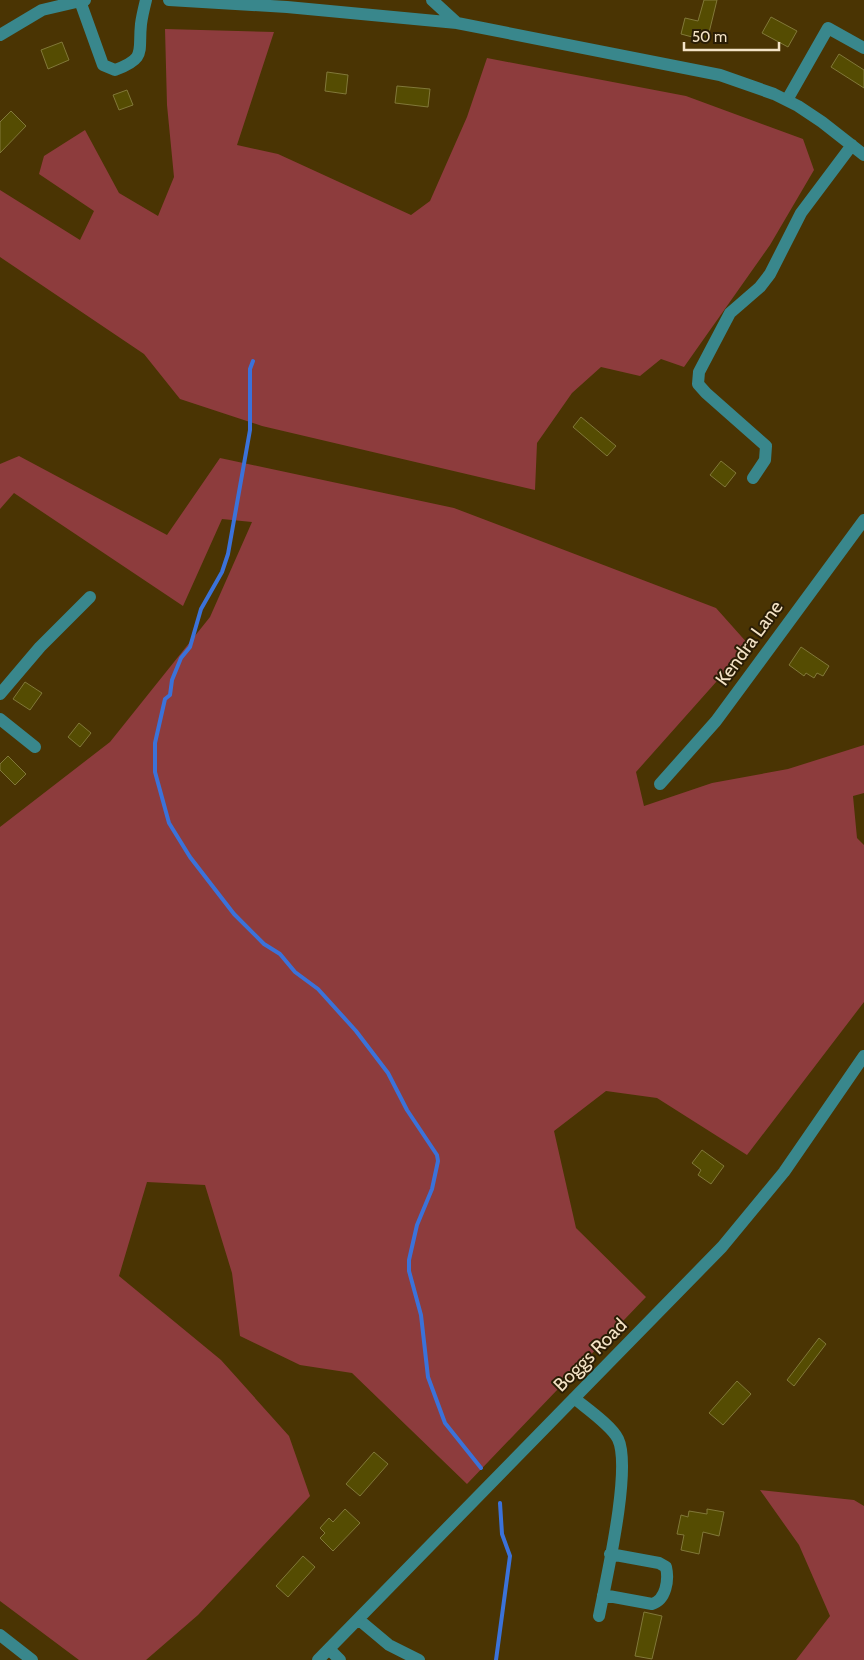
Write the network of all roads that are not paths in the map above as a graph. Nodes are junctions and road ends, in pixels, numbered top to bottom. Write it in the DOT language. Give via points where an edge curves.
graph roads {
  1 [pos="83,0"];
  2 [pos="146,0"];
  3 [pos="169,0"];
  4 [pos="432,0"];
  5 [pos="457,23"];
  6 [pos="2,30"];
  7 [pos="864,48"];
  8 [pos="787,100"];
  9 [pos="860,150"];
  10 [pos="753,478"];
  11 [pos="864,520"];
  12 [pos="90,597"];
  13 [pos="0,694"];
  14 [pos="0,719"];
  15 [pos="35,748"];
  16 [pos="660,784"];
  17 [pos="864,1056"];
  18 [pos="574,1398"];
  19 [pos="610,1554"];
  20 [pos="603,1595"];
  21 [pos="599,1616"];
  22 [pos="358,1619"];
  23 [pos="0,1635"];
  24 [pos="329,1649"];
  25 [pos="32,1660"];
  26 [pos="318,1660"];
  27 [pos="340,1660"];
  28 [pos="419,1660"];
  1 -- 2 [label="street" via="103,65 115,70 131,64 141,50 141,24"];
  1 -- 6 [label="street" via="42,10"];
  3 -- 5 [label="street"];
  4 -- 5 [label="street"];
  5 -- 8 [label="street" via="720,74"];
  7 -- 8 [label="street" via="828,28"];
  8 -- 9 [label="street"];
  9 -- 10 [label="street" via="801,213 770,274 730,313 698,372 698,384 766,446 765,460"];
  11 -- 16 [label="street, Kendra Lane" via="716,721"];
  12 -- 13 [label="street"];
  14 -- 15 [label="street"];
  17 -- 18 [label="street, Boggs Road" via="784,1172 722,1247"];
  18 -- 19 [label="street" via="617,1436 623,1450"];
  18 -- 22 [label="street, Boggs Road"];
  19 -- 20 [label="street"];
  19 -- 20 [label="street" via="659,1563 666,1567 668,1574 663,1597 652,1604"];
  20 -- 21 [label="street"];
  22 -- 24 [label="street, Boggs Road"];
  22 -- 28 [label="street" via="389,1645"];
  23 -- 25 [label="street"];
  24 -- 26 [label="street, Boggs Road"];
  24 -- 27 [label="street"];
}
